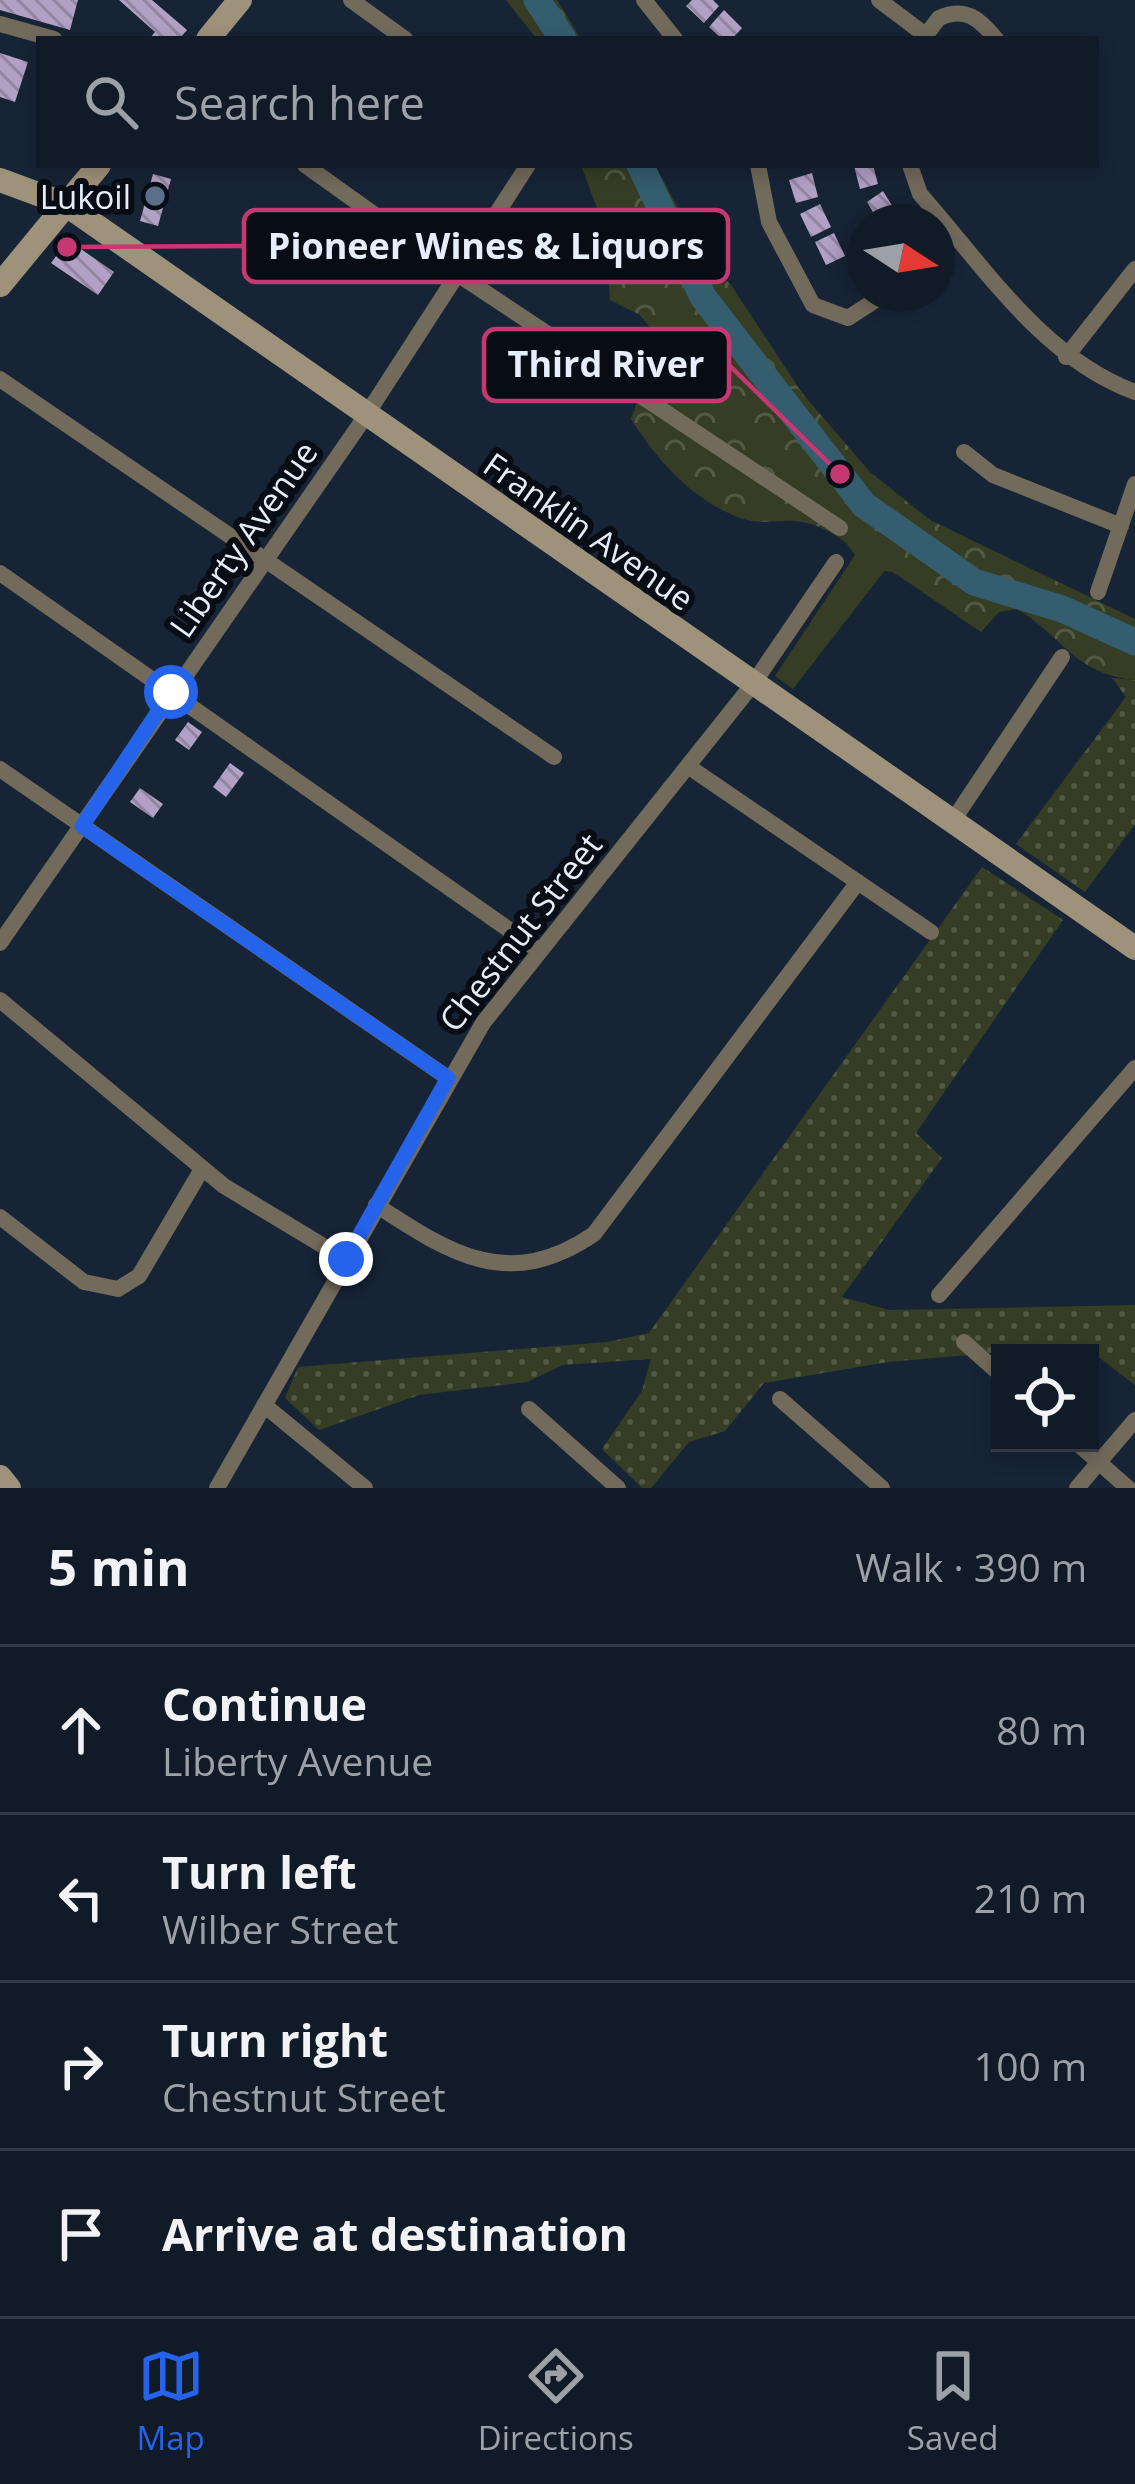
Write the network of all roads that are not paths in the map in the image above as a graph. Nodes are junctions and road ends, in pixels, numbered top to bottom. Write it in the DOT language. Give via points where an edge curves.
graph roads {
  1 [pos="240,0"];
  2 [pos="350,0"];
  3 [pos="644,0"];
  4 [pos="879,0"];
  5 [pos="0,24"];
  6 [pos="43,36"];
  7 [pos="210,36"];
  8 [pos="401,36"];
  9 [pos="673,36"];
  10 [pos="923,36"];
  11 [pos="925,36"];
  12 [pos="993,36"];
  13 [pos="96,168"];
  14 [pos="309,168"];
  15 [pos="526,168"];
  16 [pos="759,168"];
  17 [pos="911,168"];
  18 [pos="0,180"];
  19 [pos="65,204"];
  20 [pos="929,204"];
  21 [pos="955,233"];
  22 [pos="1135,269"];
  23 [pos="459,275"];
  24 [pos="0,285"];
  25 [pos="858,312"];
  26 [pos="1066,357"];
  27 [pos="0,379"];
  28 [pos="1135,392"];
  29 [pos="365,417"];
  30 [pos="964,452"];
  31 [pos="1135,484"];
  32 [pos="1121,526"];
  33 [pos="840,527"];
  34 [pos="267,558"];
  35 [pos="836,562"];
  36 [pos="0,573"];
  37 [pos="1098,592"];
  38 [pos="1062,657"];
  39 [pos="754,684"];
  40 [pos="171,692"];
  41 [pos="554,757"];
  42 [pos="689,767"];
  43 [pos="0,769"];
  44 [pos="952,822"];
  45 [pos="82,826"];
  46 [pos="858,882"];
  47 [pos="931,932"];
  48 [pos="0,943"];
  49 [pos="1135,948"];
  50 [pos="538,950"];
  51 [pos="0,1000"];
  52 [pos="1135,1068"];
  53 [pos="448,1078"];
  54 [pos="202,1169"];
  55 [pos="376,1205"];
  56 [pos="0,1217"];
  57 [pos="346,1259"];
  58 [pos="939,1295"];
  59 [pos="964,1342"];
  60 [pos="991,1366"];
  61 [pos="780,1399"];
  62 [pos="264,1405"];
  63 [pos="529,1409"];
  64 [pos="1135,1420"];
  65 [pos="1087,1452"];
  66 [pos="1099,1463"];
  67 [pos="0,1477"];
  68 [pos="9,1488"];
  69 [pos="217,1488"];
  70 [pos="365,1488"];
  71 [pos="618,1488"];
  72 [pos="882,1488"];
  73 [pos="1077,1488"];
  74 [pos="1128,1488"];
  1 -- 7 [label="main road"];
  2 -- 8 [label="street"];
  3 -- 9 [label="street"];
  4 -- 10 [label="street"];
  5 -- 6 [label="street"];
  11 -- 12 [label="street" via="939,17 960,12"];
  13 -- 19 [label="main road"];
  14 -- 23 [label="street"];
  15 -- 23 [label="street, Liberty Avenue"];
  16 -- 25 [label="street" via="769,222 813,305 848,318"];
  17 -- 20 [label="street"];
  18 -- 19 [label="main road, Franklin Avenue"];
  19 -- 24 [label="main road"];
  19 -- 29 [label="main road, Franklin Avenue"];
  21 -- 26 [label="street"];
  22 -- 26 [label="street"];
  23 -- 29 [label="street, Liberty Avenue"];
  23 -- 33 [label="street"];
  26 -- 28 [label="street"];
  27 -- 34 [label="street"];
  29 -- 34 [label="street, Liberty Avenue"];
  29 -- 39 [label="main road, Franklin Avenue"];
  30 -- 32 [label="street" via="993,475"];
  31 -- 32 [label="street"];
  32 -- 37 [label="street"];
  34 -- 40 [label="street, Liberty Avenue"];
  34 -- 41 [label="street"];
  35 -- 39 [label="street, Chestnut Street"];
  36 -- 40 [label="street"];
  38 -- 44 [label="street"];
  39 -- 42 [label="street, Chestnut Street"];
  39 -- 44 [label="main road, Franklin Avenue"];
  40 -- 45 [label="street, Liberty Avenue"];
  40 -- 50 [label="street"];
  42 -- 46 [label="street"];
  42 -- 50 [label="street, Chestnut Street"];
  43 -- 45 [label="street"];
  44 -- 49 [label="main road, Franklin Avenue"];
  45 -- 48 [label="street, Liberty Avenue"];
  45 -- 53 [label="street"];
  46 -- 47 [label="street"];
  46 -- 55 [label="street" via="594,1234 526,1262 482,1262 441,1248"];
  50 -- 53 [label="street, Chestnut Street"];
  51 -- 54 [label="street"];
  52 -- 58 [label="street"];
  53 -- 55 [label="street, Chestnut Street"];
  54 -- 56 [label="street" via="139,1276 118,1289 84,1282"];
  54 -- 57 [label="street"];
  55 -- 57 [label="street, Chestnut Street"];
  57 -- 62 [label="street, Chestnut Street"];
  59 -- 60 [label="street"];
  61 -- 72 [label="street"];
  62 -- 69 [label="street, Chestnut Street"];
  62 -- 70 [label="street"];
  63 -- 71 [label="street"];
  64 -- 66 [label="street"];
  65 -- 66 [label="street"];
  66 -- 73 [label="street"];
  66 -- 74 [label="street"];
  67 -- 68 [label="main road"];
}
